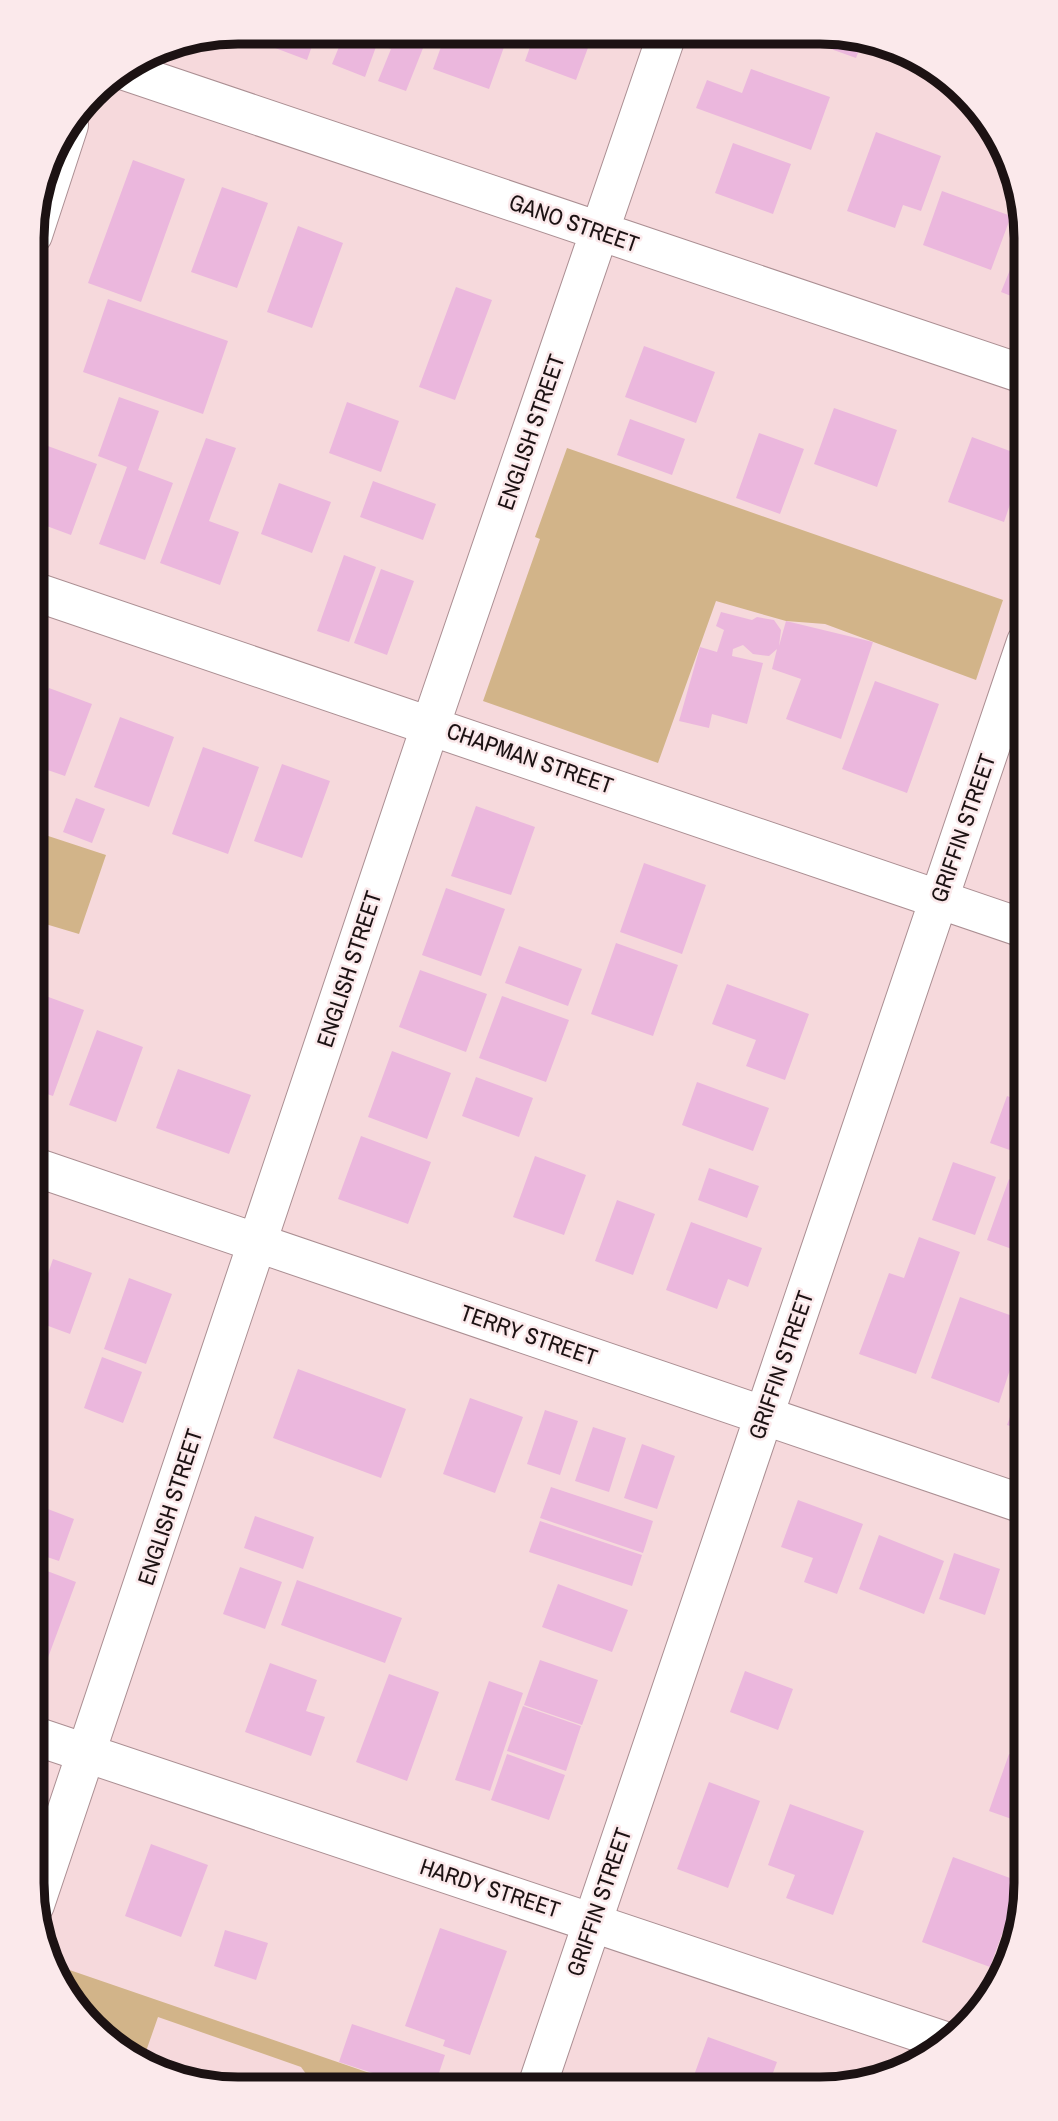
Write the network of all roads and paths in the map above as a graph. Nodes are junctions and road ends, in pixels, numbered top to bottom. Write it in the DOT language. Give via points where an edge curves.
graph roads {
  1 [pos="664,44"];
  2 [pos="134,74"];
  3 [pos="600,231"];
  4 [pos="1014,371"];
  5 [pos="44,595"];
  6 [pos="1014,678"];
  7 [pos="431,724"];
  8 [pos="940,898"];
  9 [pos="1014,925"];
  10 [pos="44,1170"];
  11 [pos="258,1242"];
  12 [pos="764,1415"];
  13 [pos="1014,1501"];
  14 [pos="44,1739"];
  15 [pos="88,1755"];
  16 [pos="44,1880"];
  17 [pos="592,1922"];
  18 [pos="937,2038"];
  19 [pos="540,2077"];
  1 -- 3 [label="street, ENGLISH STREET"];
  2 -- 3 [label="street, GANO STREET"];
  3 -- 4 [label="street, GANO STREET"];
  3 -- 7 [label="street, ENGLISH STREET"];
  5 -- 7 [label="street, CHAPMAN STREET"];
  6 -- 8 [label="street, GRIFFIN STREET"];
  7 -- 8 [label="street, CHAPMAN STREET"];
  7 -- 11 [label="street, ENGLISH STREET"];
  8 -- 9 [label="street, CHAPMAN STREET"];
  8 -- 12 [label="street, GRIFFIN STREET"];
  10 -- 11 [label="street, TERRY STREET"];
  11 -- 12 [label="street, TERRY STREET"];
  11 -- 15 [label="street, ENGLISH STREET"];
  12 -- 13 [label="street, TERRY STREET"];
  12 -- 17 [label="street, GRIFFIN STREET"];
  14 -- 15 [label="street, HARDY STREET"];
  15 -- 16 [label="street, ENGLISH STREET"];
  15 -- 17 [label="street, HARDY STREET"];
  17 -- 18 [label="street, HARDY STREET"];
  17 -- 19 [label="street, GRIFFIN STREET"];
}
